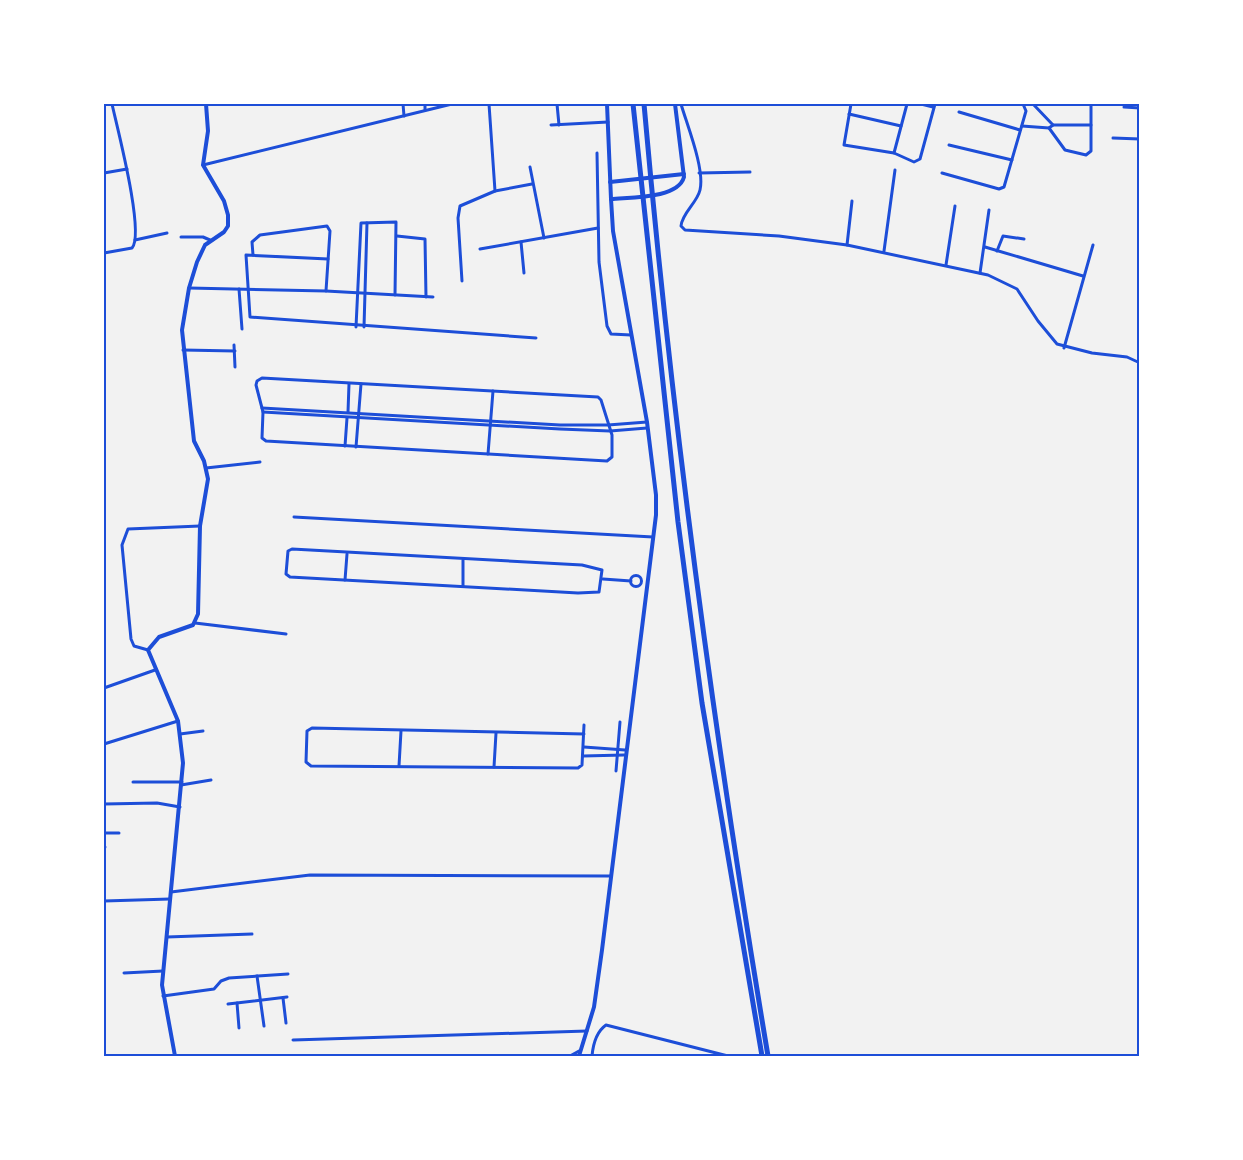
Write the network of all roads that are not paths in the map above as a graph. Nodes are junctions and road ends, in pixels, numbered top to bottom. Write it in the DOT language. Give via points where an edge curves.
graph roads {
  1 [pos="112,104"];
  2 [pos="206,104"];
  3 [pos="403,104"];
  4 [pos="425,104"];
  5 [pos="452,104"];
  6 [pos="489,104"];
  7 [pos="557,104"];
  8 [pos="607,104"];
  9 [pos="633,104"];
  10 [pos="644,104"];
  11 [pos="675,104"];
  12 [pos="681,104"];
  13 [pos="851,104"];
  14 [pos="907,104"];
  15 [pos="921,104"];
  16 [pos="1023,104"];
  17 [pos="1033,104"];
  18 [pos="1091,104"];
  19 [pos="934,105"];
  20 [pos="1124,107"];
  21 [pos="1140,108"];
  22 [pos="425,110"];
  23 [pos="959,112"];
  24 [pos="849,114"];
  25 [pos="404,116"];
  26 [pos="608,122"];
  27 [pos="551,125"];
  28 [pos="559,125"];
  29 [pos="1053,125"];
  30 [pos="1091,125"];
  31 [pos="901,126"];
  32 [pos="1021,128"];
  33 [pos="1049,128"];
  34 [pos="1113,138"];
  35 [pos="1140,139"];
  36 [pos="949,145"];
  37 [pos="597,153"];
  38 [pos="894,153"];
  39 [pos="1012,160"];
  40 [pos="203,165"];
  41 [pos="530,167"];
  42 [pos="127,169"];
  43 [pos="895,170"];
  44 [pos="750,172"];
  45 [pos="699,173"];
  46 [pos="942,173"];
  47 [pos="104,174"];
  48 [pos="684,174"];
  49 [pos="610,182"];
  50 [pos="532,184"];
  51 [pos="495,191"];
  52 [pos="611,199"];
  53 [pos="852,201"];
  54 [pos="955,206"];
  55 [pos="989,210"];
  56 [pos="367,222"];
  57 [pos="598,228"];
  58 [pos="167,233"];
  59 [pos="397,236"];
  60 [pos="182,237"];
  61 [pos="544,238"];
  62 [pos="1024,239"];
  63 [pos="135,240"];
  64 [pos="210,240"];
  65 [pos="521,242"];
  66 [pos="847,245"];
  67 [pos="1093,245"];
  68 [pos="984,247"];
  69 [pos="480,249"];
  70 [pos="884,251"];
  71 [pos="997,251"];
  72 [pos="104,254"];
  73 [pos="253,255"];
  74 [pos="328,259"];
  75 [pos="946,265"];
  76 [pos="524,273"];
  77 [pos="980,273"];
  78 [pos="1083,276"];
  79 [pos="462,281"];
  80 [pos="189,288"];
  81 [pos="238,289"];
  82 [pos="246,289"];
  83 [pos="326,291"];
  84 [pos="357,293"];
  85 [pos="364,293"];
  86 [pos="395,295"];
  87 [pos="426,297"];
  88 [pos="433,297"];
  89 [pos="356,327"];
  90 [pos="364,327"];
  91 [pos="242,329"];
  92 [pos="631,334"];
  93 [pos="536,338"];
  94 [pos="234,345"];
  95 [pos="1064,348"];
  96 [pos="183,350"];
  97 [pos="235,351"];
  98 [pos="1140,363"];
  99 [pos="235,367"];
  100 [pos="349,384"];
  101 [pos="361,384"];
  102 [pos="493,391"];
  103 [pos="263,410"];
  104 [pos="348,412"];
  105 [pos="358,413"];
  106 [pos="347,418"];
  107 [pos="358,418"];
  108 [pos="491,420"];
  109 [pos="647,422"];
  110 [pos="608,425"];
  111 [pos="490,426"];
  112 [pos="647,428"];
  113 [pos="610,431"];
  114 [pos="345,446"];
  115 [pos="356,447"];
  116 [pos="488,454"];
  117 [pos="260,462"];
  118 [pos="206,468"];
  119 [pos="294,517"];
  120 [pos="200,526"];
  121 [pos="653,537"];
  122 [pos="347,554"];
  123 [pos="463,560"];
  124 [pos="603,579"];
  125 [pos="345,580"];
  126 [pos="631,580"];
  127 [pos="641,581"];
  128 [pos="648,581"];
  129 [pos="463,586"];
  130 [pos="195,623"];
  131 [pos="286,634"];
  132 [pos="148,650"];
  133 [pos="155,670"];
  134 [pos="104,688"];
  135 [pos="178,721"];
  136 [pos="620,722"];
  137 [pos="584,726"];
  138 [pos="203,731"];
  139 [pos="401,731"];
  140 [pos="496,733"];
  141 [pos="180,734"];
  142 [pos="584,734"];
  143 [pos="104,744"];
  144 [pos="584,747"];
  145 [pos="618,750"];
  146 [pos="624,752"];
  147 [pos="617,755"];
  148 [pos="583,756"];
  149 [pos="399,766"];
  150 [pos="494,768"];
  151 [pos="616,771"];
  152 [pos="211,780"];
  153 [pos="133,782"];
  154 [pos="182,783"];
  155 [pos="104,804"];
  156 [pos="180,807"];
  157 [pos="104,833"];
  158 [pos="119,833"];
  159 [pos="611,876"];
  160 [pos="171,892"];
  161 [pos="170,899"];
  162 [pos="104,901"];
  163 [pos="252,933"];
  164 [pos="167,938"];
  165 [pos="163,971"];
  166 [pos="124,973"];
  167 [pos="288,974"];
  168 [pos="257,976"];
  169 [pos="162,996"];
  170 [pos="261,1001"];
  171 [pos="228,1004"];
  172 [pos="237,1004"];
  173 [pos="286,1023"];
  174 [pos="264,1026"];
  175 [pos="239,1028"];
  176 [pos="587,1031"];
  177 [pos="293,1040"];
  178 [pos="579,1054"];
  179 [pos="175,1056"];
  180 [pos="570,1056"];
  181 [pos="592,1056"];
  182 [pos="728,1056"];
  183 [pos="762,1056"];
  184 [pos="768,1056"];
  1 -- 42 [label="street"];
  2 -- 40 [label="street"];
  3 -- 25 [label="street"];
  4 -- 22 [label="street"];
  5 -- 22 [label="street"];
  6 -- 51 [label="street"];
  7 -- 28 [label="street"];
  8 -- 26 [label="street"];
  9 -- 183 [label="highway" via="678,522 702,703"];
  10 -- 184 [label="highway" via="669,364 702,626"];
  11 -- 48 [label="street"];
  12 -- 45 [label="street"];
  13 -- 24 [label="street"];
  14 -- 31 [label="street"];
  15 -- 19 [label="street"];
  16 -- 32 [label="street" via="1026,111"];
  17 -- 29 [label="street"];
  18 -- 30 [label="street"];
  19 -- 38 [label="street" via="920,159 914,162"];
  20 -- 21 [label="street"];
  22 -- 25 [label="street"];
  23 -- 32 [label="street"];
  24 -- 31 [label="street"];
  24 -- 38 [label="street" via="844,145"];
  25 -- 40 [label="street"];
  26 -- 28 [label="street"];
  26 -- 49 [label="street"];
  27 -- 28 [label="street"];
  29 -- 30 [label="street"];
  29 -- 33 [label="street"];
  30 -- 33 [label="street" via="1091,151 1086,155 1065,150"];
  31 -- 38 [label="street"];
  32 -- 33 [label="street"];
  32 -- 39 [label="street"];
  34 -- 35 [label="street"];
  36 -- 39 [label="street"];
  37 -- 57 [label="street"];
  39 -- 46 [label="street" via="1006,184 999,189"];
  40 -- 64 [label="street" via="228,215 224,232"];
  41 -- 50 [label="street"];
  42 -- 47 [label="street"];
  42 -- 63 [label="street"];
  43 -- 70 [label="street"];
  44 -- 45 [label="street"];
  45 -- 66 [label="street" via="700,191 680,224 685,230"];
  48 -- 49 [label="street"];
  48 -- 52 [label="street" via="683,183 670,192"];
  49 -- 52 [label="street"];
  50 -- 51 [label="street"];
  50 -- 61 [label="street"];
  51 -- 79 [label="street" via="458,209"];
  52 -- 92 [label="street"];
  53 -- 66 [label="street"];
  54 -- 75 [label="street"];
  55 -- 68 [label="street"];
  56 -- 59 [label="street" via="395,221"];
  56 -- 84 [label="street" via="360,225"];
  56 -- 85 [label="street"];
  57 -- 61 [label="street"];
  57 -- 92 [label="street" via="607,326 614,335"];
  58 -- 63 [label="street"];
  59 -- 86 [label="street"];
  59 -- 87 [label="street" via="425,239"];
  60 -- 64 [label="street"];
  61 -- 65 [label="street"];
  62 -- 71 [label="street" via="1003,236"];
  63 -- 72 [label="street" via="132,248"];
  64 -- 80 [label="street" via="197,262"];
  65 -- 69 [label="street"];
  65 -- 76 [label="street"];
  66 -- 70 [label="street"];
  67 -- 78 [label="street"];
  68 -- 71 [label="street"];
  68 -- 77 [label="street"];
  70 -- 75 [label="street"];
  71 -- 78 [label="street"];
  73 -- 74 [label="street"];
  73 -- 74 [label="street" via="252,242 260,235 325,226 330,231"];
  73 -- 82 [label="street" via="245,256"];
  74 -- 83 [label="street"];
  75 -- 77 [label="street"];
  77 -- 95 [label="street" via="1017,289 1047,334"];
  78 -- 95 [label="street"];
  80 -- 81 [label="street"];
  80 -- 96 [label="street"];
  81 -- 82 [label="street"];
  81 -- 91 [label="street"];
  82 -- 83 [label="street"];
  82 -- 89 [label="street" via="252,318"];
  83 -- 84 [label="street"];
  84 -- 85 [label="street"];
  84 -- 89 [label="street"];
  85 -- 86 [label="street"];
  85 -- 90 [label="street"];
  86 -- 87 [label="street"];
  87 -- 88 [label="street"];
  89 -- 90 [label="street"];
  90 -- 93 [label="street"];
  92 -- 109 [label="street"];
  94 -- 97 [label="street"];
  95 -- 98 [label="street" via="1127,357"];
  96 -- 97 [label="street"];
  96 -- 118 [label="street" via="194,441"];
  97 -- 99 [label="street"];
  100 -- 101 [label="street"];
  100 -- 103 [label="street" via="260,378 256,385"];
  100 -- 104 [label="street"];
  101 -- 102 [label="street"];
  101 -- 105 [label="street"];
  102 -- 108 [label="street"];
  102 -- 110 [label="street" via="598,397"];
  103 -- 104 [label="street"];
  103 -- 106 [label="street"];
  103 -- 114 [label="street" via="261,435 266,441"];
  104 -- 105 [label="street"];
  104 -- 106 [label="street"];
  105 -- 107 [label="street"];
  105 -- 108 [label="street"];
  106 -- 107 [label="street"];
  106 -- 114 [label="street"];
  107 -- 111 [label="street"];
  107 -- 115 [label="street"];
  108 -- 110 [label="street"];
  108 -- 111 [label="street"];
  109 -- 110 [label="street"];
  109 -- 112 [label="street"];
  110 -- 113 [label="street"];
  111 -- 113 [label="street"];
  111 -- 116 [label="street"];
  112 -- 113 [label="street"];
  112 -- 121 [label="street" via="656,495"];
  113 -- 116 [label="street" via="613,440 609,461"];
  114 -- 115 [label="street"];
  115 -- 116 [label="street"];
  117 -- 118 [label="street"];
  118 -- 120 [label="street" via="208,479"];
  119 -- 121 [label="street"];
  120 -- 130 [label="street"];
  120 -- 132 [label="street" via="128,529 122,546 131,639 134,646"];
  121 -- 128 [label="street"];
  122 -- 123 [label="street"];
  122 -- 125 [label="street"];
  122 -- 125 [label="street" via="290,550 286,574"];
  123 -- 124 [label="street" via="582,565 601,569"];
  123 -- 129 [label="street"];
  124 -- 126 [label="street"];
  124 -- 129 [label="street" via="598,593"];
  125 -- 129 [label="street"];
  126 -- 127 [label="street" via="636,575"];
  126 -- 127 [label="street" via="637,586"];
  127 -- 128 [label="street"];
  128 -- 146 [label="street"];
  130 -- 131 [label="street"];
  130 -- 132 [label="street" via="159,637"];
  132 -- 133 [label="street"];
  133 -- 134 [label="street"];
  133 -- 135 [label="street"];
  135 -- 141 [label="street"];
  135 -- 143 [label="street"];
  136 -- 145 [label="street"];
  137 -- 142 [label="street"];
  138 -- 141 [label="street"];
  139 -- 140 [label="street"];
  139 -- 149 [label="street"];
  139 -- 149 [label="street" via="307,730 306,762 311,766"];
  140 -- 142 [label="street"];
  140 -- 150 [label="street"];
  141 -- 154 [label="street"];
  142 -- 144 [label="street"];
  144 -- 145 [label="street"];
  144 -- 148 [label="street"];
  145 -- 146 [label="street"];
  145 -- 147 [label="street"];
  146 -- 147 [label="street"];
  146 -- 159 [label="street"];
  147 -- 148 [label="street"];
  147 -- 151 [label="street"];
  148 -- 150 [label="street" via="578,768"];
  149 -- 150 [label="street"];
  152 -- 154 [label="street"];
  153 -- 154 [label="street"];
  154 -- 156 [label="street"];
  155 -- 156 [label="street" via="157,803"];
  156 -- 160 [label="street"];
  157 -- 158 [label="street"];
  159 -- 160 [label="street" via="310,875"];
  159 -- 176 [label="street" via="594,1007"];
  160 -- 161 [label="street"];
  161 -- 162 [label="street"];
  161 -- 164 [label="street"];
  163 -- 164 [label="street"];
  164 -- 165 [label="street"];
  165 -- 166 [label="street"];
  165 -- 169 [label="street"];
  167 -- 168 [label="street"];
  168 -- 169 [label="street" via="229,978 214,989"];
  168 -- 170 [label="street"];
  169 -- 179 [label="street"];
  170 -- 172 [label="street"];
  170 -- 173 [label="street" via="285,998"];
  170 -- 174 [label="street"];
  171 -- 172 [label="street"];
  172 -- 175 [label="street"];
  176 -- 177 [label="street"];
  176 -- 178 [label="street"];
  178 -- 180 [label="street"];
  181 -- 182 [label="street" via="594,1044 606,1025"];
}
